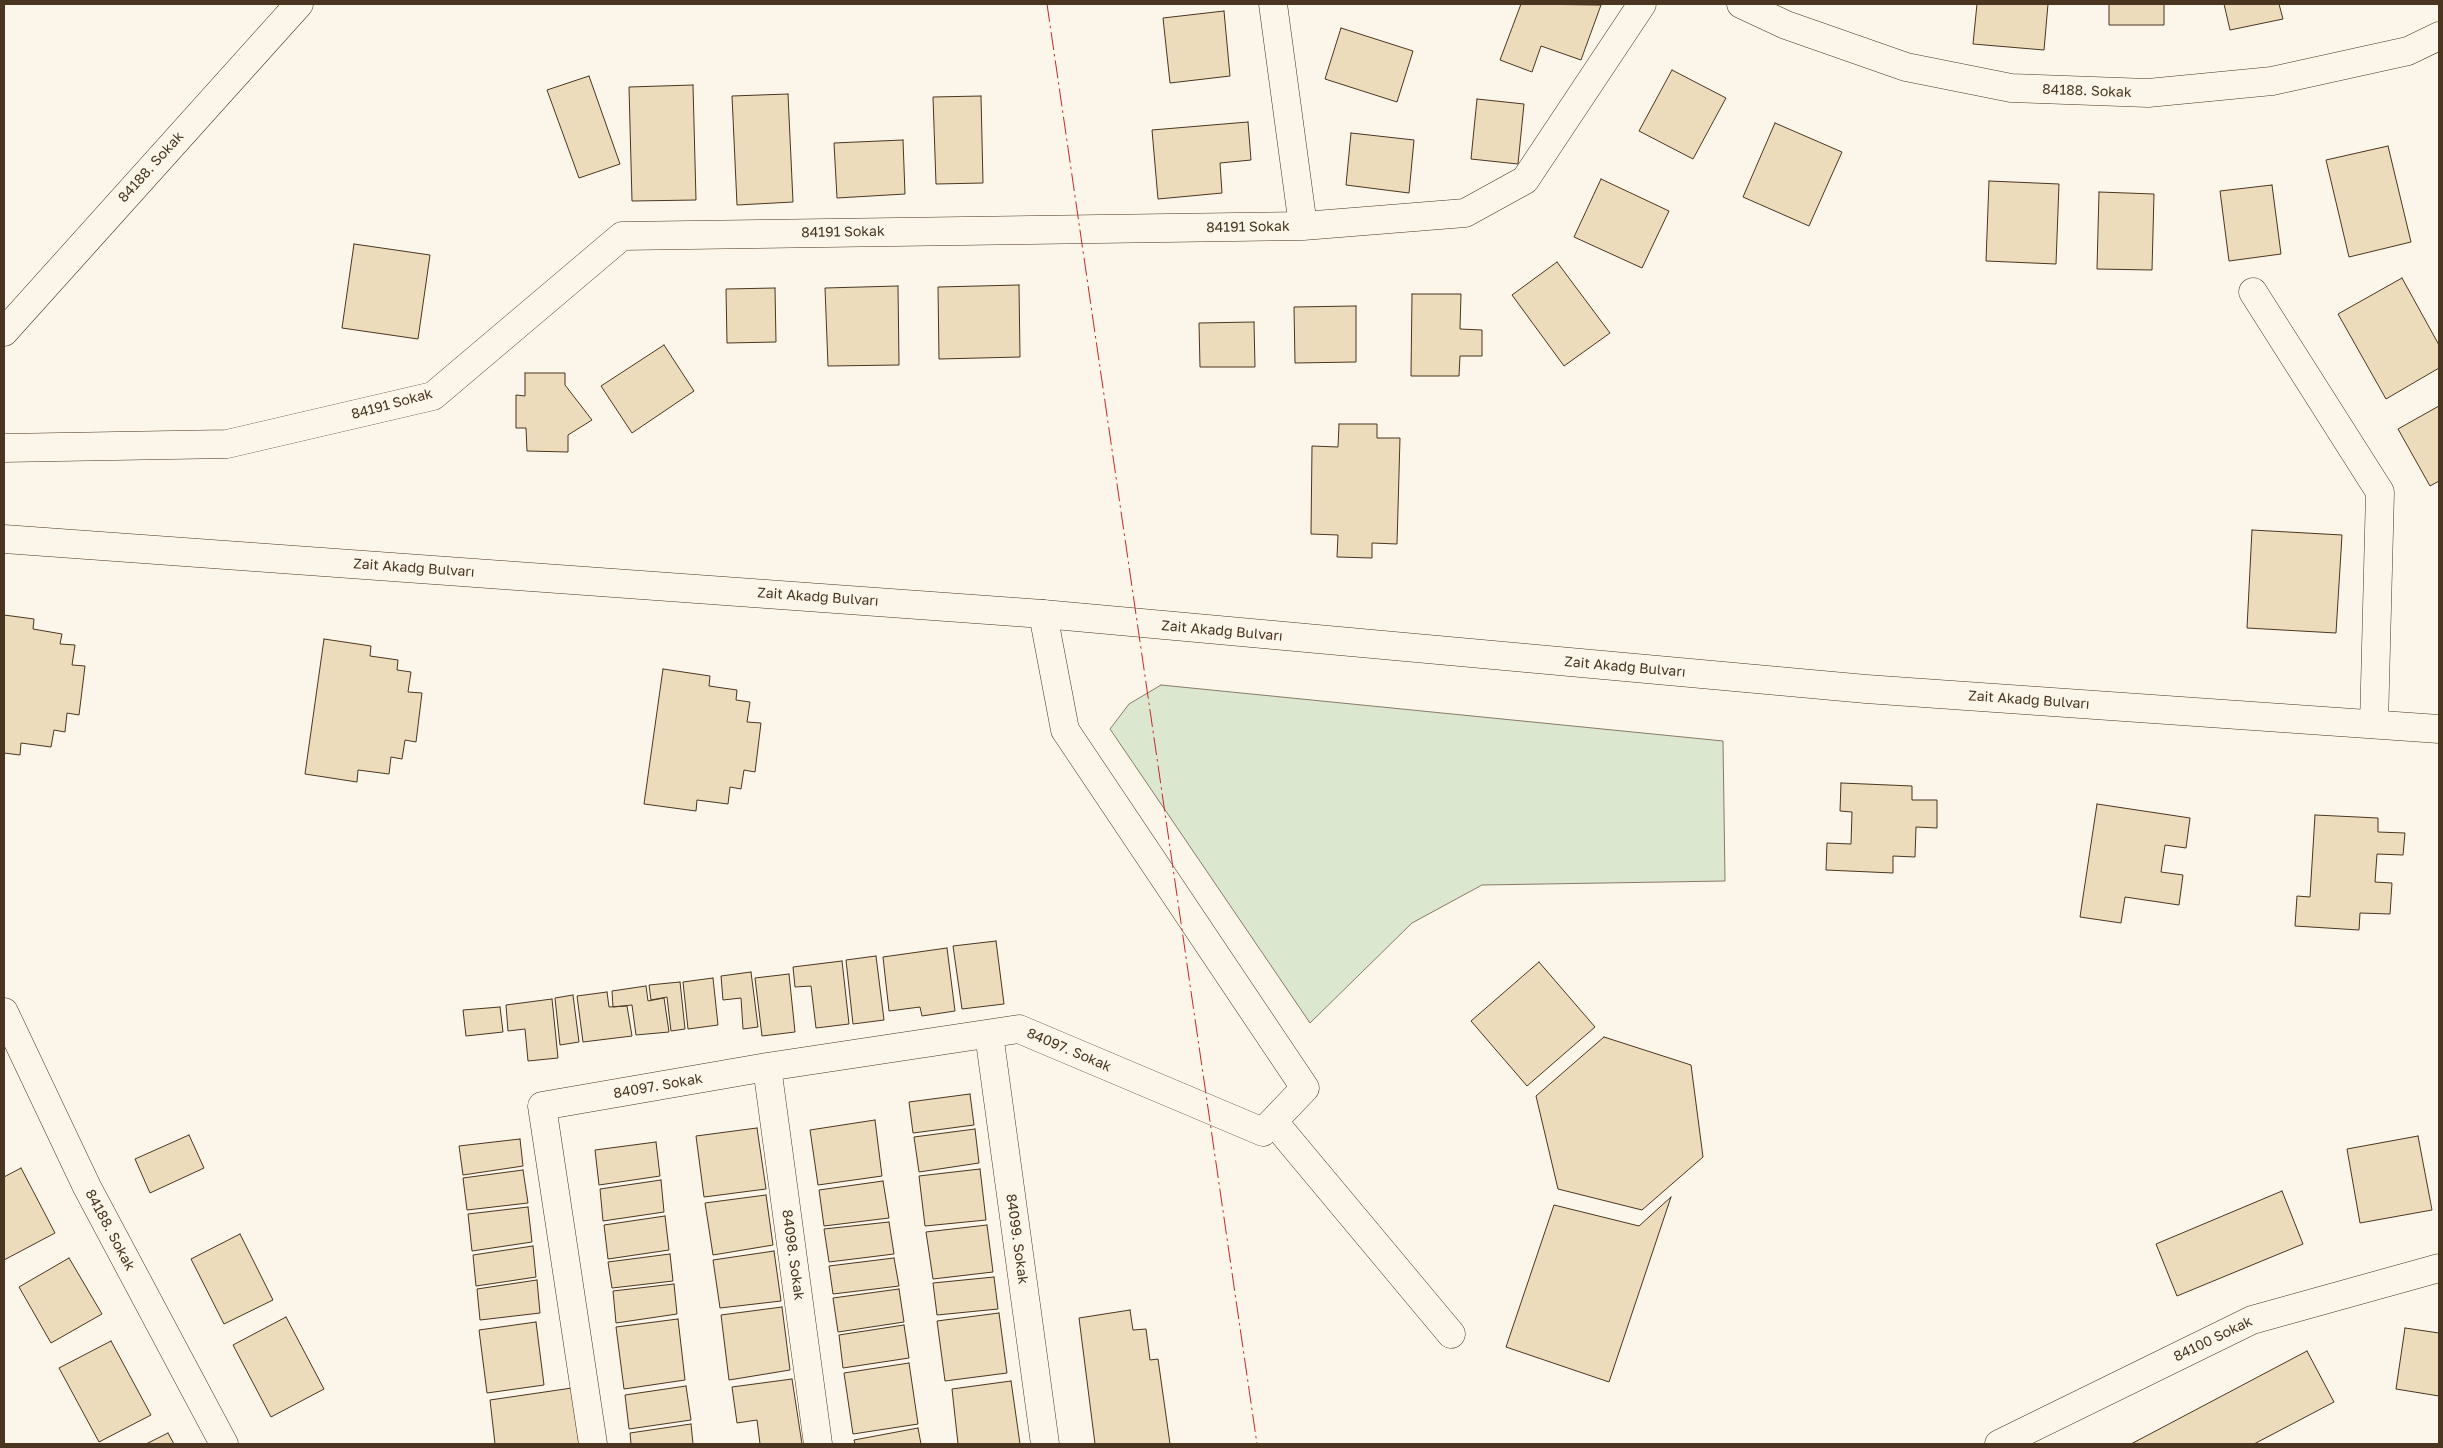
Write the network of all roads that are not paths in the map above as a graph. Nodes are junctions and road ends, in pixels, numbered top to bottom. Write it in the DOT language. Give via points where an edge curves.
graph roads {
  1 [pos="299,4"];
  2 [pos="1273,4"];
  3 [pos="1642,4"];
  4 [pos="1741,4"];
  5 [pos="2439,36"];
  6 [pos="1303,226"];
  7 [pos="2254,292"];
  8 [pos="4,332"];
  9 [pos="4,448"];
  10 [pos="4,539"];
  11 [pos="1043,614"];
  12 [pos="2374,724"];
  13 [pos="2439,729"];
  14 [pos="4,1012"];
  15 [pos="989,1034"];
  16 [pos="767,1067"];
  17 [pos="1274,1122"];
  18 [pos="2439,1268"];
  19 [pos="1451,1334"];
  20 [pos="224,1444"];
  21 [pos="593,1444"];
  22 [pos="818,1444"];
  23 [pos="1045,1444"];
  24 [pos="1999,1444"];
  1 -- 8 [label="street, 84188. Sokak"];
  2 -- 6 [label="street"];
  3 -- 6 [label="street, 84191 Sokak" via="1525,180 1465,213"];
  4 -- 5 [label="street, 84188. Sokak" via="1786,25 1906,67 2011,88 2148,93 2272,81 2408,51"];
  6 -- 9 [label="street, 84191 Sokak" via="622,236 433,396 227,444"];
  7 -- 12 [label="street" via="2380,492"];
  10 -- 11 [label="street, Zait Akadğ Bulvarı"];
  11 -- 12 [label="street, Zait Akadğ Bulvarı" via="1866,689"];
  11 -- 17 [label="street" via="1065,730 1305,1088"];
  12 -- 13 [label="street, Zait Akadğ Bulvarı"];
  14 -- 20 [label="street, 84188. Sokak" via="87,1187"];
  15 -- 16 [label="street, 84097. Sokak"];
  15 -- 17 [label="street, 84097. Sokak" via="1019,1029 1263,1132"];
  15 -- 23 [label="street, 84099. Sokak"];
  16 -- 21 [label="street, 84097. Sokak" via="542,1106"];
  16 -- 22 [label="street, 84098. Sokak"];
  17 -- 19 [label="street"];
  18 -- 24 [label="street, 84100 Sokak" via="2252,1320"];
}
